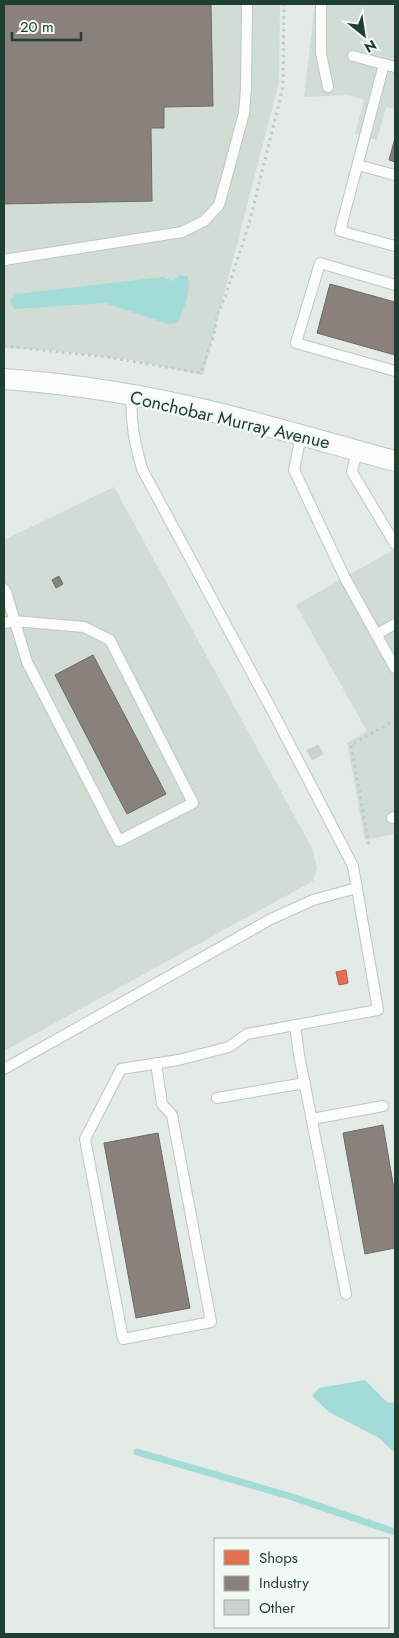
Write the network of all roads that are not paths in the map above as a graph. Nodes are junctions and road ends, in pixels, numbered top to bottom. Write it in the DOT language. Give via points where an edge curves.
graph roads {
  1 [pos="247,4"];
  2 [pos="321,4"];
  3 [pos="353,56"];
  4 [pos="384,64"];
  5 [pos="395,67"];
  6 [pos="328,87"];
  7 [pos="358,165"];
  8 [pos="395,175"];
  9 [pos="395,246"];
  10 [pos="4,260"];
  11 [pos="395,285"];
  12 [pos="395,371"];
  13 [pos="4,379"];
  14 [pos="132,396"];
  15 [pos="301,436"];
  16 [pos="357,451"];
  17 [pos="395,460"];
  18 [pos="395,544"];
  19 [pos="4,589"];
  20 [pos="9,622"];
  21 [pos="395,624"];
  22 [pos="377,634"];
  23 [pos="395,668"];
  24 [pos="357,888"];
  25 [pos="295,1025"];
  26 [pos="156,1063"];
  27 [pos="4,1069"];
  28 [pos="305,1083"];
  29 [pos="217,1098"];
  30 [pos="383,1106"];
  31 [pos="312,1119"];
  32 [pos="346,1294"];
  1 -- 10 [label="lane" via="244,113 219,205 204,221 182,232"];
  2 -- 6 [label="lane" via="321,53"];
  3 -- 4 [label="lane"];
  4 -- 5 [label="lane"];
  4 -- 7 [label="lane"];
  7 -- 8 [label="lane"];
  7 -- 9 [label="lane" via="340,230"];
  11 -- 12 [label="lane" via="320,263 296,343"];
  13 -- 14 [label="street, Conchobar Murray Avenue"];
  14 -- 15 [label="street, Conchobar Murray Avenue" via="218,413"];
  14 -- 24 [label="lane" via="131,417 142,469 353,866"];
  15 -- 16 [label="street, Conchobar Murray Avenue"];
  15 -- 22 [label="lane" via="294,470 345,578"];
  16 -- 17 [label="street, Conchobar Murray Avenue"];
  16 -- 18 [label="lane" via="352,472"];
  19 -- 20 [label="lane"];
  20 -- 20 [label="lane" via="119,841 193,803 110,640 84,627"];
  21 -- 22 [label="lane"];
  22 -- 23 [label="lane"];
  24 -- 25 [label="lane" via="378,1010"];
  24 -- 27 [label="lane" via="313,900 271,919"];
  25 -- 26 [label="lane" via="246,1034 229,1047"];
  25 -- 28 [label="lane"];
  26 -- 26 [label="lane" via="121,1069 85,1139 123,1339 211,1322 172,1115 162,1104"];
  28 -- 29 [label="lane"];
  28 -- 31 [label="lane"];
  30 -- 31 [label="lane"];
  31 -- 32 [label="lane"];
}
